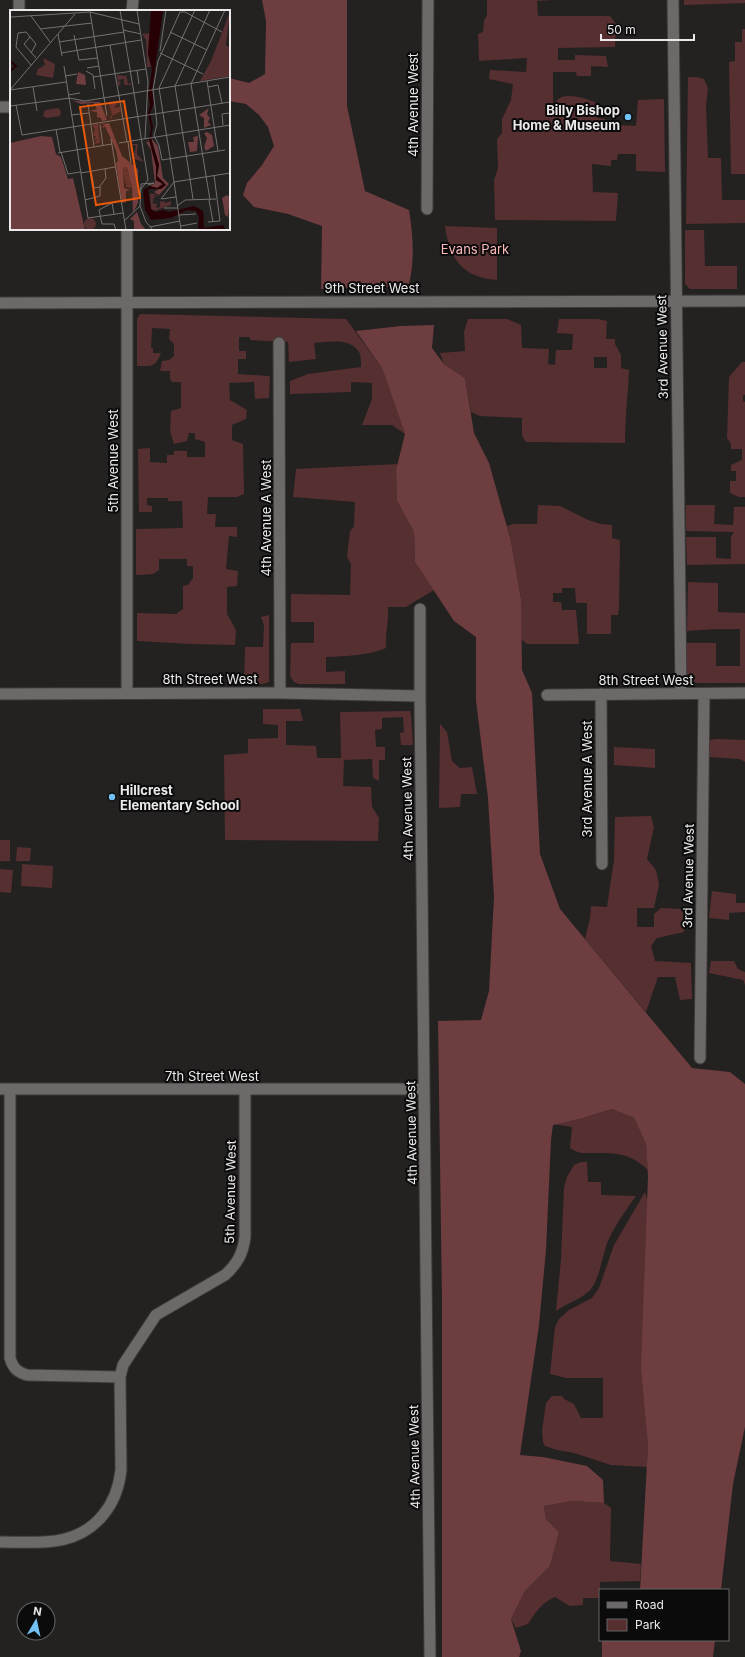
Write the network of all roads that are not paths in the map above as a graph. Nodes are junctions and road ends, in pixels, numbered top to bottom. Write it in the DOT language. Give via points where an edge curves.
graph roads {
  1 [pos="18,0"];
  2 [pos="133,0"];
  3 [pos="428,0"];
  4 [pos="674,0"];
  5 [pos="19,10"];
  6 [pos="132,10"];
  7 [pos="427,209"];
  8 [pos="127,230"];
  9 [pos="676,300"];
  10 [pos="745,301"];
  11 [pos="0,303"];
  12 [pos="126,303"];
  13 [pos="278,343"];
  14 [pos="420,609"];
  15 [pos="127,693"];
  16 [pos="280,693"];
  17 [pos="681,693"];
  18 [pos="745,693"];
  19 [pos="0,694"];
  20 [pos="601,694"];
  21 [pos="704,694"];
  22 [pos="547,695"];
  23 [pos="420,696"];
  24 [pos="602,864"];
  25 [pos="700,1058"];
  26 [pos="5,1089"];
  27 [pos="424,1089"];
  28 [pos="245,1090"];
  29 [pos="120,1377"];
  30 [pos="0,1542"];
  31 [pos="430,1657"];
  1 -- 5 [label="street"];
  2 -- 6 [label="street"];
  3 -- 7 [label="street, 4th Avenue West"];
  4 -- 9 [label="street, 3rd Avenue West"];
  8 -- 12 [label="street, 5th Avenue West"];
  9 -- 10 [label="street, 9th Street West"];
  9 -- 12 [label="street, 9th Street West"];
  9 -- 17 [label="street, 3rd Avenue West"];
  11 -- 12 [label="street, 9th Street West"];
  12 -- 15 [label="street, 5th Avenue West"];
  13 -- 16 [label="street, 4th Avenue A West"];
  14 -- 23 [label="street, 4th Avenue West"];
  15 -- 16 [label="street, 8th Street West"];
  15 -- 19 [label="street, 8th Street West"];
  16 -- 23 [label="street, 8th Street West"];
  17 -- 20 [label="street, 8th Street West"];
  17 -- 21 [label="street, 8th Street West"];
  18 -- 21 [label="street, 8th Street West"];
  20 -- 22 [label="street, 8th Street West"];
  20 -- 24 [label="street, 3rd Avenue A West"];
  21 -- 25 [label="street, 3rd Avenue West"];
  23 -- 27 [label="street, 4th Avenue West"];
  26 -- 28 [label="street, 7th Street West"];
  26 -- 29 [label="street" via="12,1366 18,1372 27,1375"];
  27 -- 28 [label="street, 7th Street West"];
  27 -- 31 [label="street, 4th Avenue West"];
  28 -- 29 [label="street, 5th Avenue West" via="245,1237 240,1259 224,1275 156,1316 123,1365"];
  29 -- 30 [label="street, 5th Avenue West" via="120,1470 115,1498 99,1520 84,1532 64,1540"];
}
